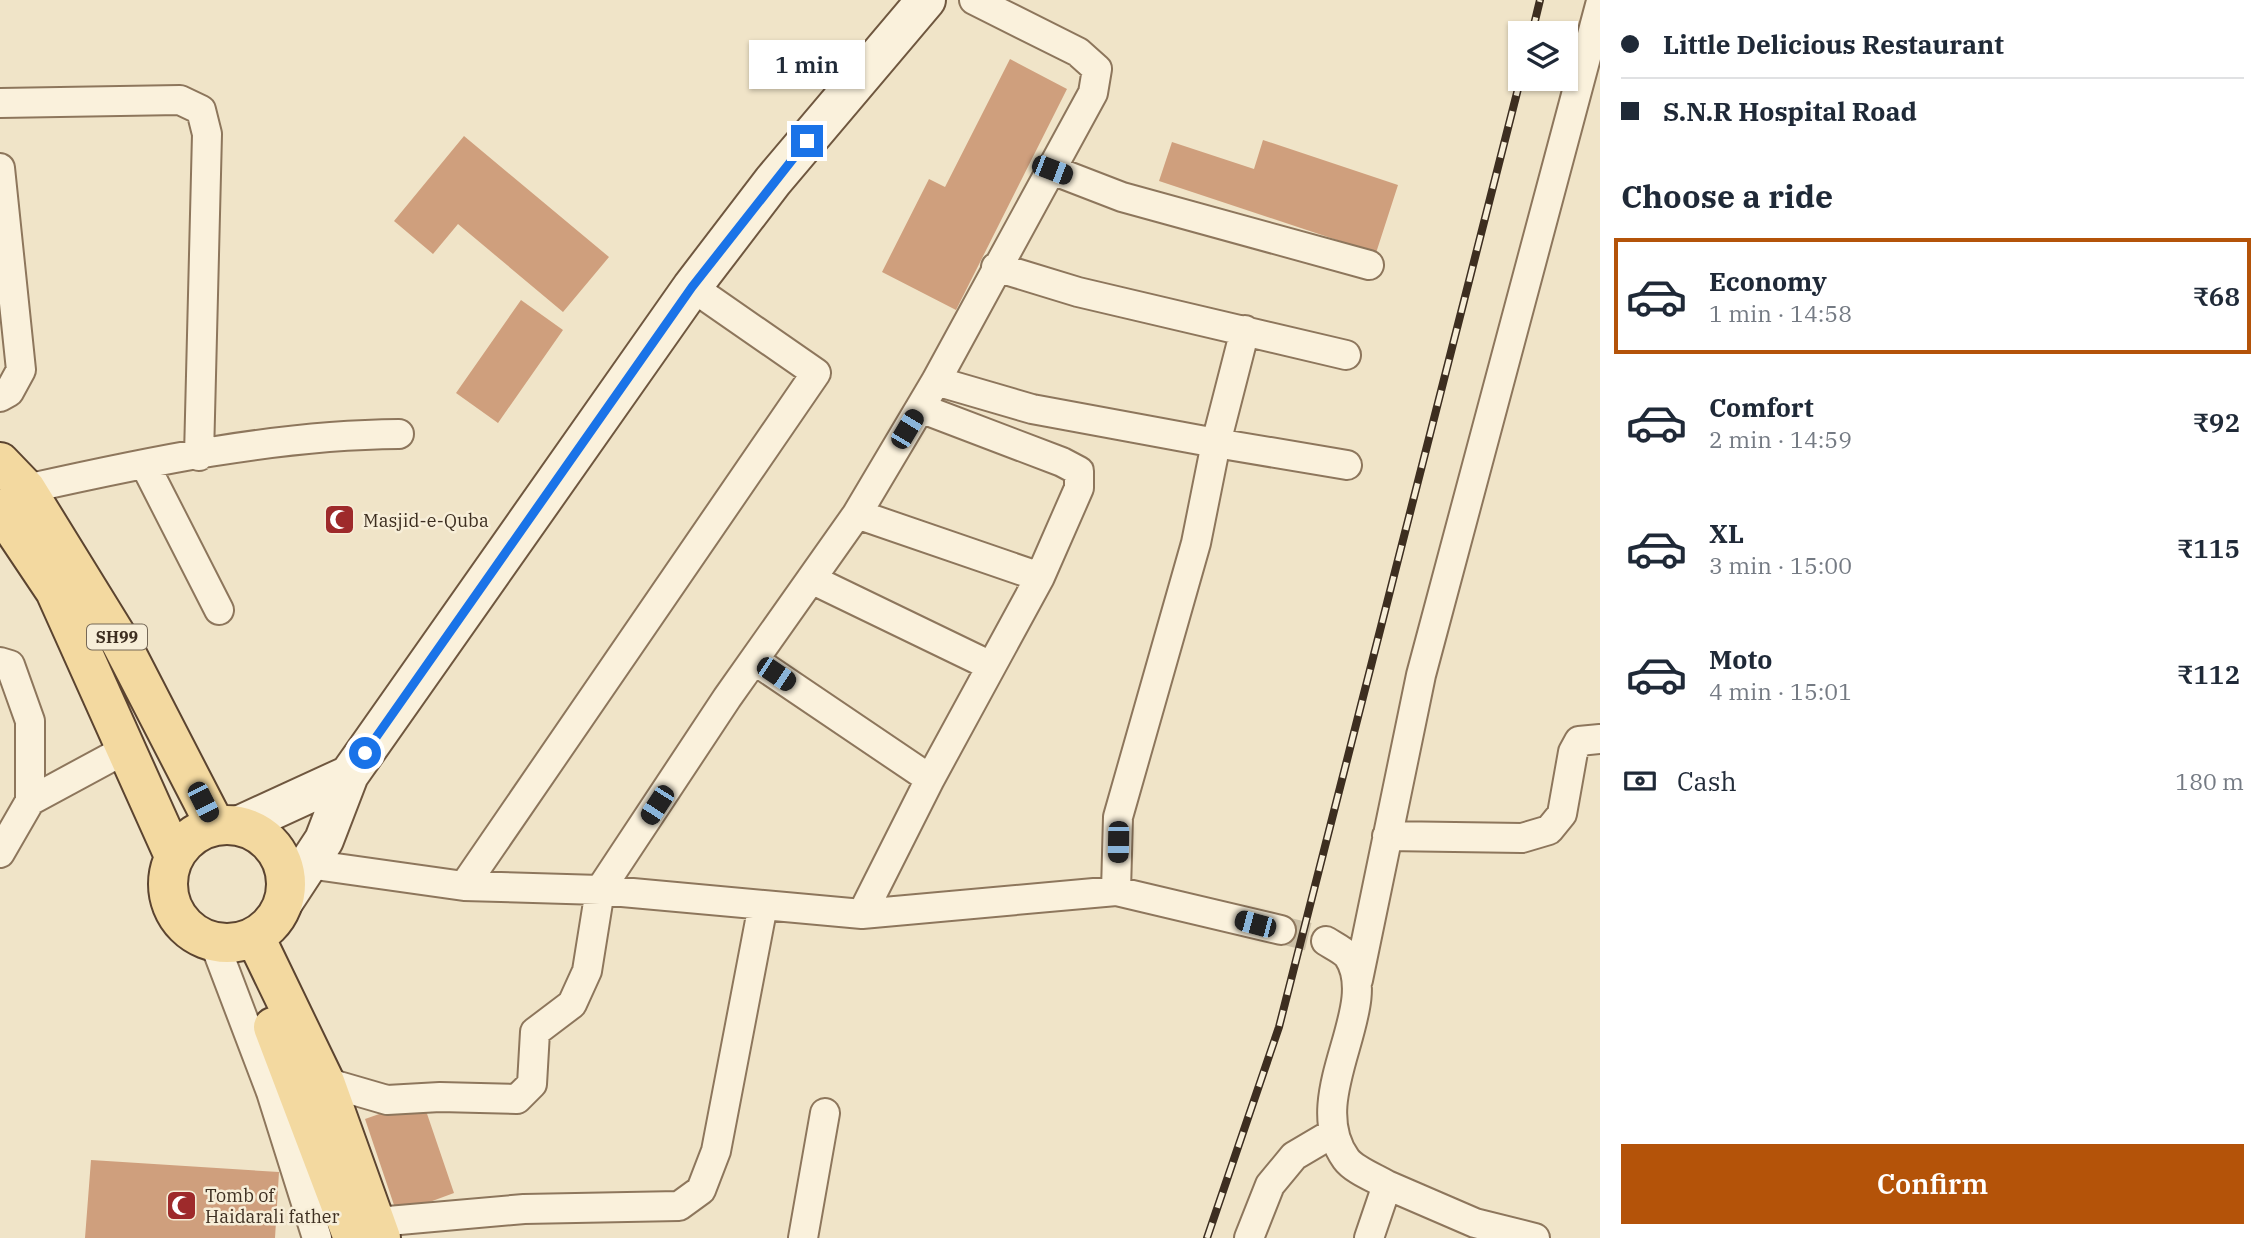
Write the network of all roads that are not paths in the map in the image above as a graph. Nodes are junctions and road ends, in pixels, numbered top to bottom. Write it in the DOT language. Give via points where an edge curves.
graph roads {
  1 [pos="926,0"];
  2 [pos="974,0"];
  3 [pos="1600,5"];
  4 [pos="0,103"];
  5 [pos="1052,170"];
  6 [pos="1,180"];
  7 [pos="1369,265"];
  8 [pos="996,267"];
  9 [pos="692,287"];
  10 [pos="1245,330"];
  11 [pos="1346,355"];
  12 [pos="936,381"];
  13 [pos="0,397"];
  14 [pos="920,408"];
  15 [pos="399,434"];
  16 [pos="1216,443"];
  17 [pos="200,456"];
  18 [pos="145,465"];
  19 [pos="1347,465"];
  20 [pos="9,487"];
  21 [pos="857,514"];
  22 [pos="1040,577"];
  23 [pos="811,579"];
  24 [pos="219,610"];
  25 [pos="754,660"];
  26 [pos="0,662"];
  27 [pos="991,666"];
  28 [pos="1600,739"];
  29 [pos="128,748"];
  30 [pos="349,775"];
  31 [pos="930,779"];
  32 [pos="30,801"];
  33 [pos="227,825"];
  34 [pos="1387,836"];
  35 [pos="0,853"];
  36 [pos="174,856"];
  37 [pos="308,864"];
  38 [pos="464,886"];
  39 [pos="600,890"];
  40 [pos="1116,891"];
  41 [pos="284,901"];
  42 [pos="763,905"];
  43 [pos="862,915"];
  44 [pos="1281,930"];
  45 [pos="232,941"];
  46 [pos="1326,941"];
  47 [pos="1358,980"];
  48 [pos="325,1082"];
  49 [pos="825,1113"];
  50 [pos="1333,1133"];
  51 [pos="1387,1185"];
  52 [pos="370,1233"];
  53 [pos="317,1238"];
  54 [pos="803,1238"];
  55 [pos="1250,1238"];
  56 [pos="1369,1238"];
  57 [pos="1535,1238"];
  1 -- 9 [label="main road" via="772,181"];
  2 -- 5 [label="street" via="1078,51 1097,69 1093,93"];
  3 -- 34 [label="street" via="1421,675"];
  4 -- 17 [label="street" via="180,100 201,110 207,134"];
  5 -- 7 [label="street" via="1122,197"];
  5 -- 8 [label="street"];
  6 -- 13 [label="street" via="21,370 9,392"];
  8 -- 10 [label="street" via="1078,292"];
  8 -- 12 [label="street"];
  9 -- 30 [label="main road"];
  9 -- 38 [label="street" via="816,373"];
  10 -- 11 [label="street"];
  10 -- 16 [label="street"];
  12 -- 14 [label="street"];
  12 -- 16 [label="street" via="1032,409"];
  14 -- 21 [label="street"];
  14 -- 22 [label="street" via="1079,471 1079,488"];
  15 -- 17 [label="street" via="349,435"];
  16 -- 19 [label="street"];
  16 -- 40 [label="street" via="1196,542 1118,817"];
  17 -- 18 [label="street"];
  18 -- 20 [label="street"];
  18 -- 24 [label="street"];
  20 -- 29 [label="main road, SH99"];
  20 -- 33 [label="main road, SH99" via="121,643"];
  21 -- 22 [label="street"];
  21 -- 23 [label="street"];
  22 -- 27 [label="street"];
  23 -- 25 [label="street"];
  23 -- 27 [label="street"];
  25 -- 31 [label="street"];
  25 -- 39 [label="street"];
  26 -- 32 [label="street" via="10,665 30,721"];
  27 -- 31 [label="street"];
  28 -- 34 [label="street" via="1579,741 1562,814 1549,830 1522,838"];
  29 -- 32 [label="street"];
  29 -- 36 [label="main road, SH99"];
  30 -- 33 [label="main road"];
  30 -- 37 [label="main road" via="324,841"];
  31 -- 43 [label="street"];
  32 -- 35 [label="street"];
  33 -- 36 [label="main road" via="191,836"];
  33 -- 41 [label="main road" via="269,840 285,868"];
  34 -- 47 [label="street"];
  36 -- 45 [label="main road" via="168,891 183,924"];
  37 -- 38 [label="street"];
  37 -- 41 [label="main road"];
  38 -- 39 [label="street"];
  39 -- 42 [label="street"];
  39 -- 48 [label="street" via="587,971 572,1004 535,1032 532,1084 517,1099 387,1100"];
  40 -- 43 [label="street"];
  40 -- 44 [label="street"];
  41 -- 45 [label="main road" via="273,922"];
  42 -- 43 [label="street"];
  42 -- 52 [label="street" via="716,1151 701,1190 679,1206 524,1209"];
  45 -- 48 [label="main road"];
  45 -- 52 [label="main road"];
  45 -- 53 [label="street" via="271,1091"];
  46 -- 47 [label="street" via="1347,954"];
  47 -- 50 [label="street" via="1334,1089"];
  48 -- 52 [label="main road"];
  49 -- 54 [label="street"];
  50 -- 51 [label="street" via="1347,1161"];
  50 -- 55 [label="street" via="1294,1156 1270,1185"];
  51 -- 56 [label="street"];
  51 -- 57 [label="street" via="1475,1223"];
}
